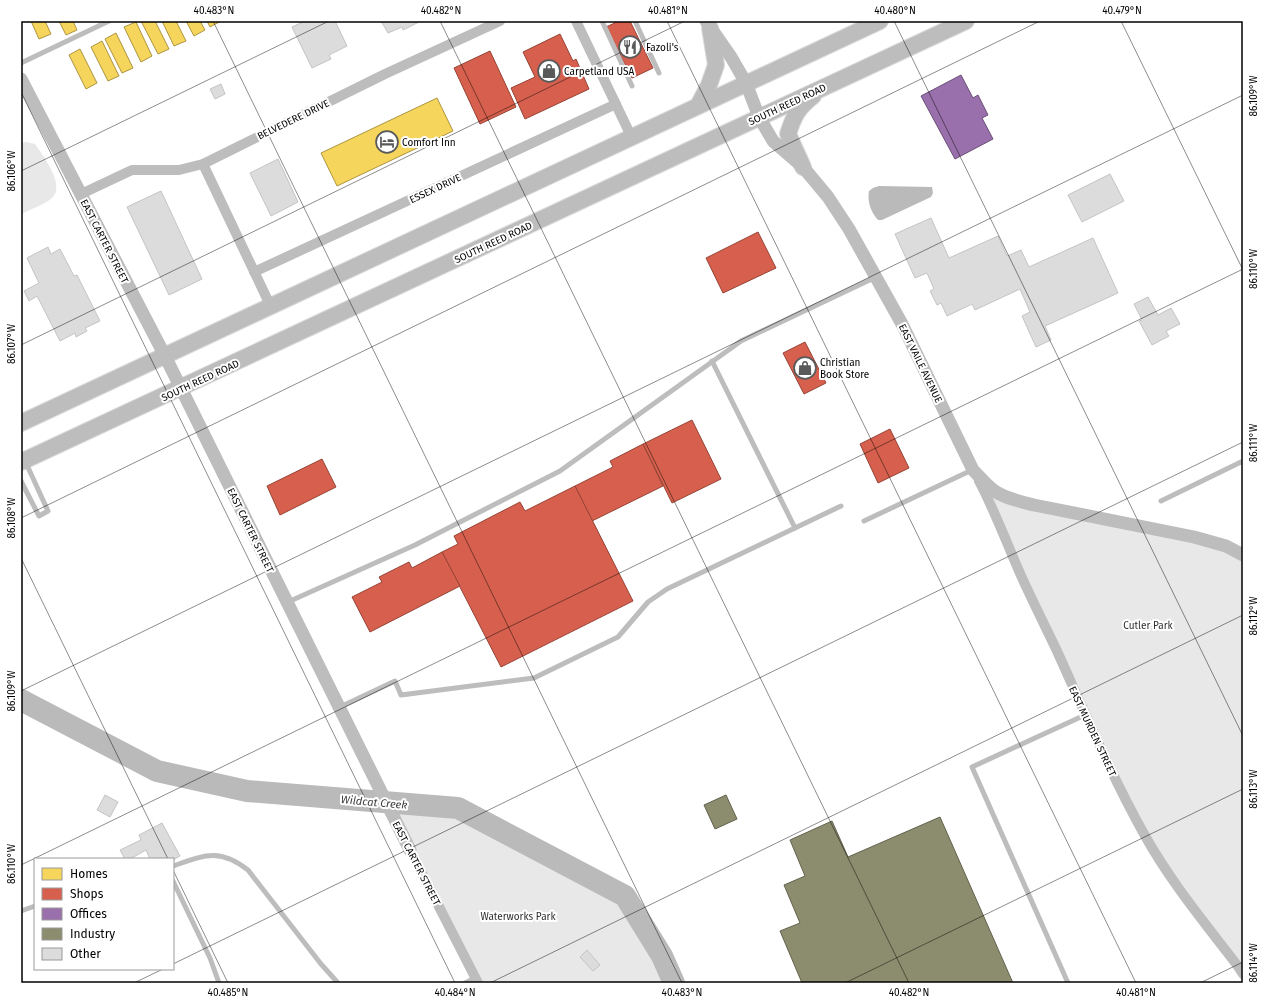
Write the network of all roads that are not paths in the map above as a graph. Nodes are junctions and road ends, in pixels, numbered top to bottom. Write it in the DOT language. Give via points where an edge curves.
graph roads {
  1 [pos="109,21"];
  2 [pos="500,21"];
  3 [pos="576,21"];
  4 [pos="602,21"];
  5 [pos="635,21"];
  6 [pos="880,21"];
  7 [pos="966,21"];
  8 [pos="708,24"];
  9 [pos="21,63"];
  10 [pos="659,73"];
  11 [pos="21,79"];
  12 [pos="746,83"];
  13 [pos="632,86"];
  14 [pos="825,86"];
  15 [pos="616,104"];
  16 [pos="698,106"];
  17 [pos="758,117"];
  18 [pos="632,138"];
  19 [pos="203,164"];
  20 [pos="803,167"];
  21 [pos="81,194"];
  22 [pos="254,272"];
  23 [pos="876,277"];
  24 [pos="270,307"];
  25 [pos="165,356"];
  26 [pos="712,361"];
  27 [pos="181,388"];
  28 [pos="21,423"];
  29 [pos="1243,461"];
  30 [pos="23,462"];
  31 [pos="973,470"];
  32 [pos="21,481"];
  33 [pos="1161,501"];
  34 [pos="841,506"];
  35 [pos="864,521"];
  36 [pos="795,528"];
  37 [pos="1243,555"];
  38 [pos="288,603"];
  39 [pos="340,708"];
  40 [pos="1085,715"];
  41 [pos="410,850"];
  42 [pos="174,866"];
  43 [pos="174,884"];
  44 [pos="34,906"];
  45 [pos="21,911"];
  46 [pos="1243,974"];
  47 [pos="476,980"];
  48 [pos="219,983"];
  49 [pos="338,983"];
  50 [pos="465,983"];
  51 [pos="1068,983"];
  1 -- 9 [label="lane"];
  2 -- 19 [label="street, BELVEDERE DRIVE" via="385,74"];
  3 -- 15 [label="street"];
  4 -- 13 [label="lane"];
  5 -- 10 [label="lane"];
  6 -- 12 [label="main road"];
  7 -- 14 [label="main road, SOUTH REED ROAD"];
  8 -- 12 [label="street, EAST VAILE AVENUE"];
  8 -- 16 [label="main road" via="716,65"];
  11 -- 21 [label="street, EAST CARTER STREET"];
  12 -- 16 [label="main road"];
  12 -- 17 [label="street, EAST VAILE AVENUE"];
  14 -- 17 [label="main road, SOUTH REED ROAD"];
  14 -- 20 [label="main road" via="794,117 788,134"];
  15 -- 18 [label="street"];
  15 -- 22 [label="street, ESSEX DRIVE"];
  16 -- 18 [label="main road"];
  17 -- 20 [label="street, EAST VAILE AVENUE" via="773,141"];
  17 -- 27 [label="main road, SOUTH REED ROAD"];
  18 -- 24 [label="main road"];
  19 -- 21 [label="street, BELVEDERE DRIVE" via="178,170 132,170"];
  19 -- 22 [label="street"];
  20 -- 23 [label="street, EAST VAILE AVENUE" via="844,222"];
  21 -- 25 [label="street, EAST CARTER STREET"];
  22 -- 24 [label="street"];
  23 -- 26 [label="lane" via="741,341"];
  23 -- 31 [label="street, EAST VAILE AVENUE" via="902,324"];
  24 -- 25 [label="main road"];
  25 -- 27 [label="street, EAST CARTER STREET"];
  25 -- 28 [label="main road"];
  26 -- 36 [label="lane"];
  26 -- 38 [label="lane" via="560,471 419,543"];
  27 -- 30 [label="main road, SOUTH REED ROAD"];
  27 -- 38 [label="street, EAST CARTER STREET"];
  29 -- 33 [label="lane"];
  30 -- 32 [label="lane" via="48,511 39,516"];
  31 -- 35 [label="lane"];
  31 -- 37 [label="street, EAST VAILE AVENUE" via="996,492 1015,500 1194,537 1226,546"];
  31 -- 40 [label="street, EAST MURDEN STREET" via="991,504"];
  34 -- 36 [label="lane"];
  36 -- 39 [label="lane" via="667,589 648,602 618,637 534,678 401,695 395,681"];
  38 -- 39 [label="street, EAST CARTER STREET"];
  39 -- 41 [label="street, EAST CARTER STREET"];
  40 -- 46 [label="street, EAST MURDEN STREET" via="1120,790 1174,884"];
  40 -- 51 [label="lane" via="972,767"];
  41 -- 47 [label="street, EAST CARTER STREET"];
  42 -- 49 [label="lane" via="205,855 230,858 240,864 248,870"];
  43 -- 48 [label="lane" via="210,958"];
  44 -- 45 [label="lane"];
  47 -- 50 [label="lane"];
}
